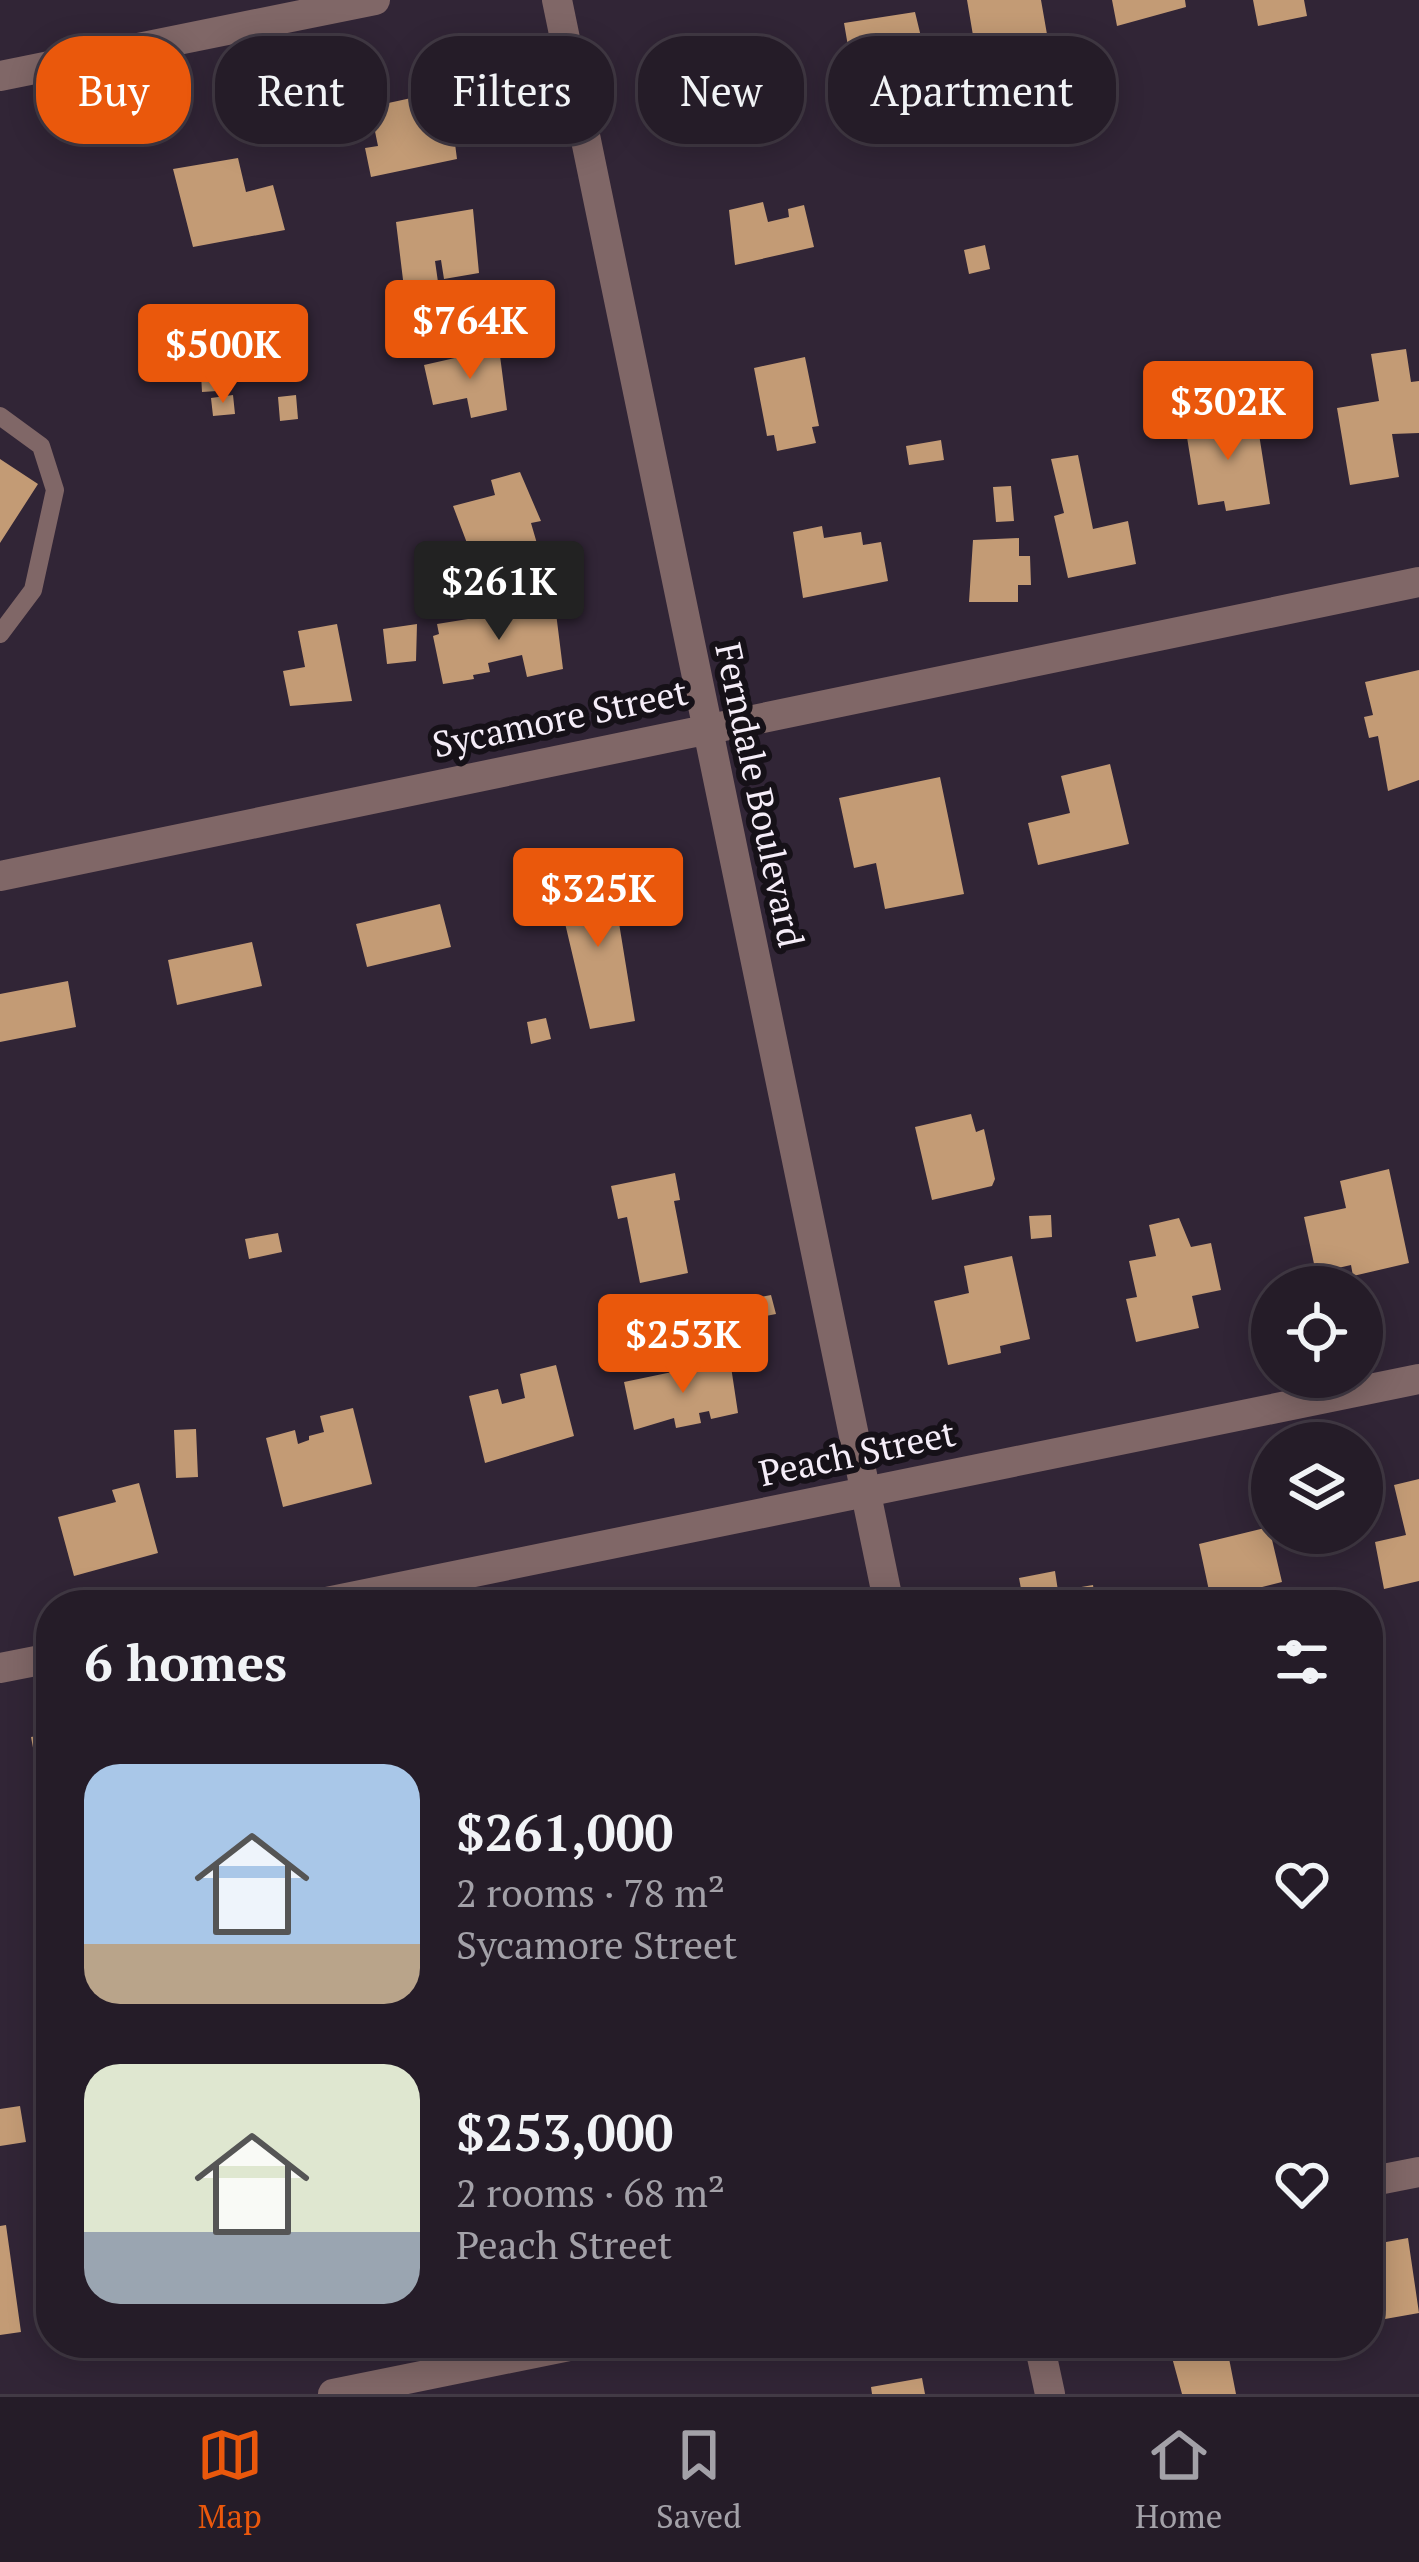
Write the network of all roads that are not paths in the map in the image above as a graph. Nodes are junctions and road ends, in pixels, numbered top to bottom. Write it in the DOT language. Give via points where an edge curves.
graph roads {
  1 [pos="375,0"];
  2 [pos="556,0"];
  3 [pos="0,76"];
  4 [pos="0,416"];
  5 [pos="1419,582"];
  6 [pos="0,634"];
  7 [pos="706,726"];
  8 [pos="0,876"];
  9 [pos="1419,1379"];
  10 [pos="865,1491"];
  11 [pos="385,1590"];
  12 [pos="886,1590"];
  13 [pos="36,1661"];
  14 [pos="0,1668"];
  15 [pos="1419,2172"];
  16 [pos="1383,2179"];
  17 [pos="510,2358"];
  18 [pos="1042,2358"];
  19 [pos="333,2394"];
  20 [pos="1050,2394"];
  1 -- 3 [label="street"];
  2 -- 7 [label="street, Ferndale Boulevard"];
  4 -- 6 [label="lane" via="41,446 55,490 33,590"];
  5 -- 7 [label="street, Sycamore Street"];
  7 -- 8 [label="street, Sycamore Street"];
  7 -- 10 [label="street, Ferndale Boulevard"];
  9 -- 10 [label="street, Peach Street"];
  10 -- 11 [label="street, Peach Street"];
  10 -- 12 [label="street, Ferndale Boulevard"];
  13 -- 14 [label="street"];
  15 -- 16 [label="street"];
  17 -- 19 [label="street"];
  18 -- 20 [label="street"];
}
